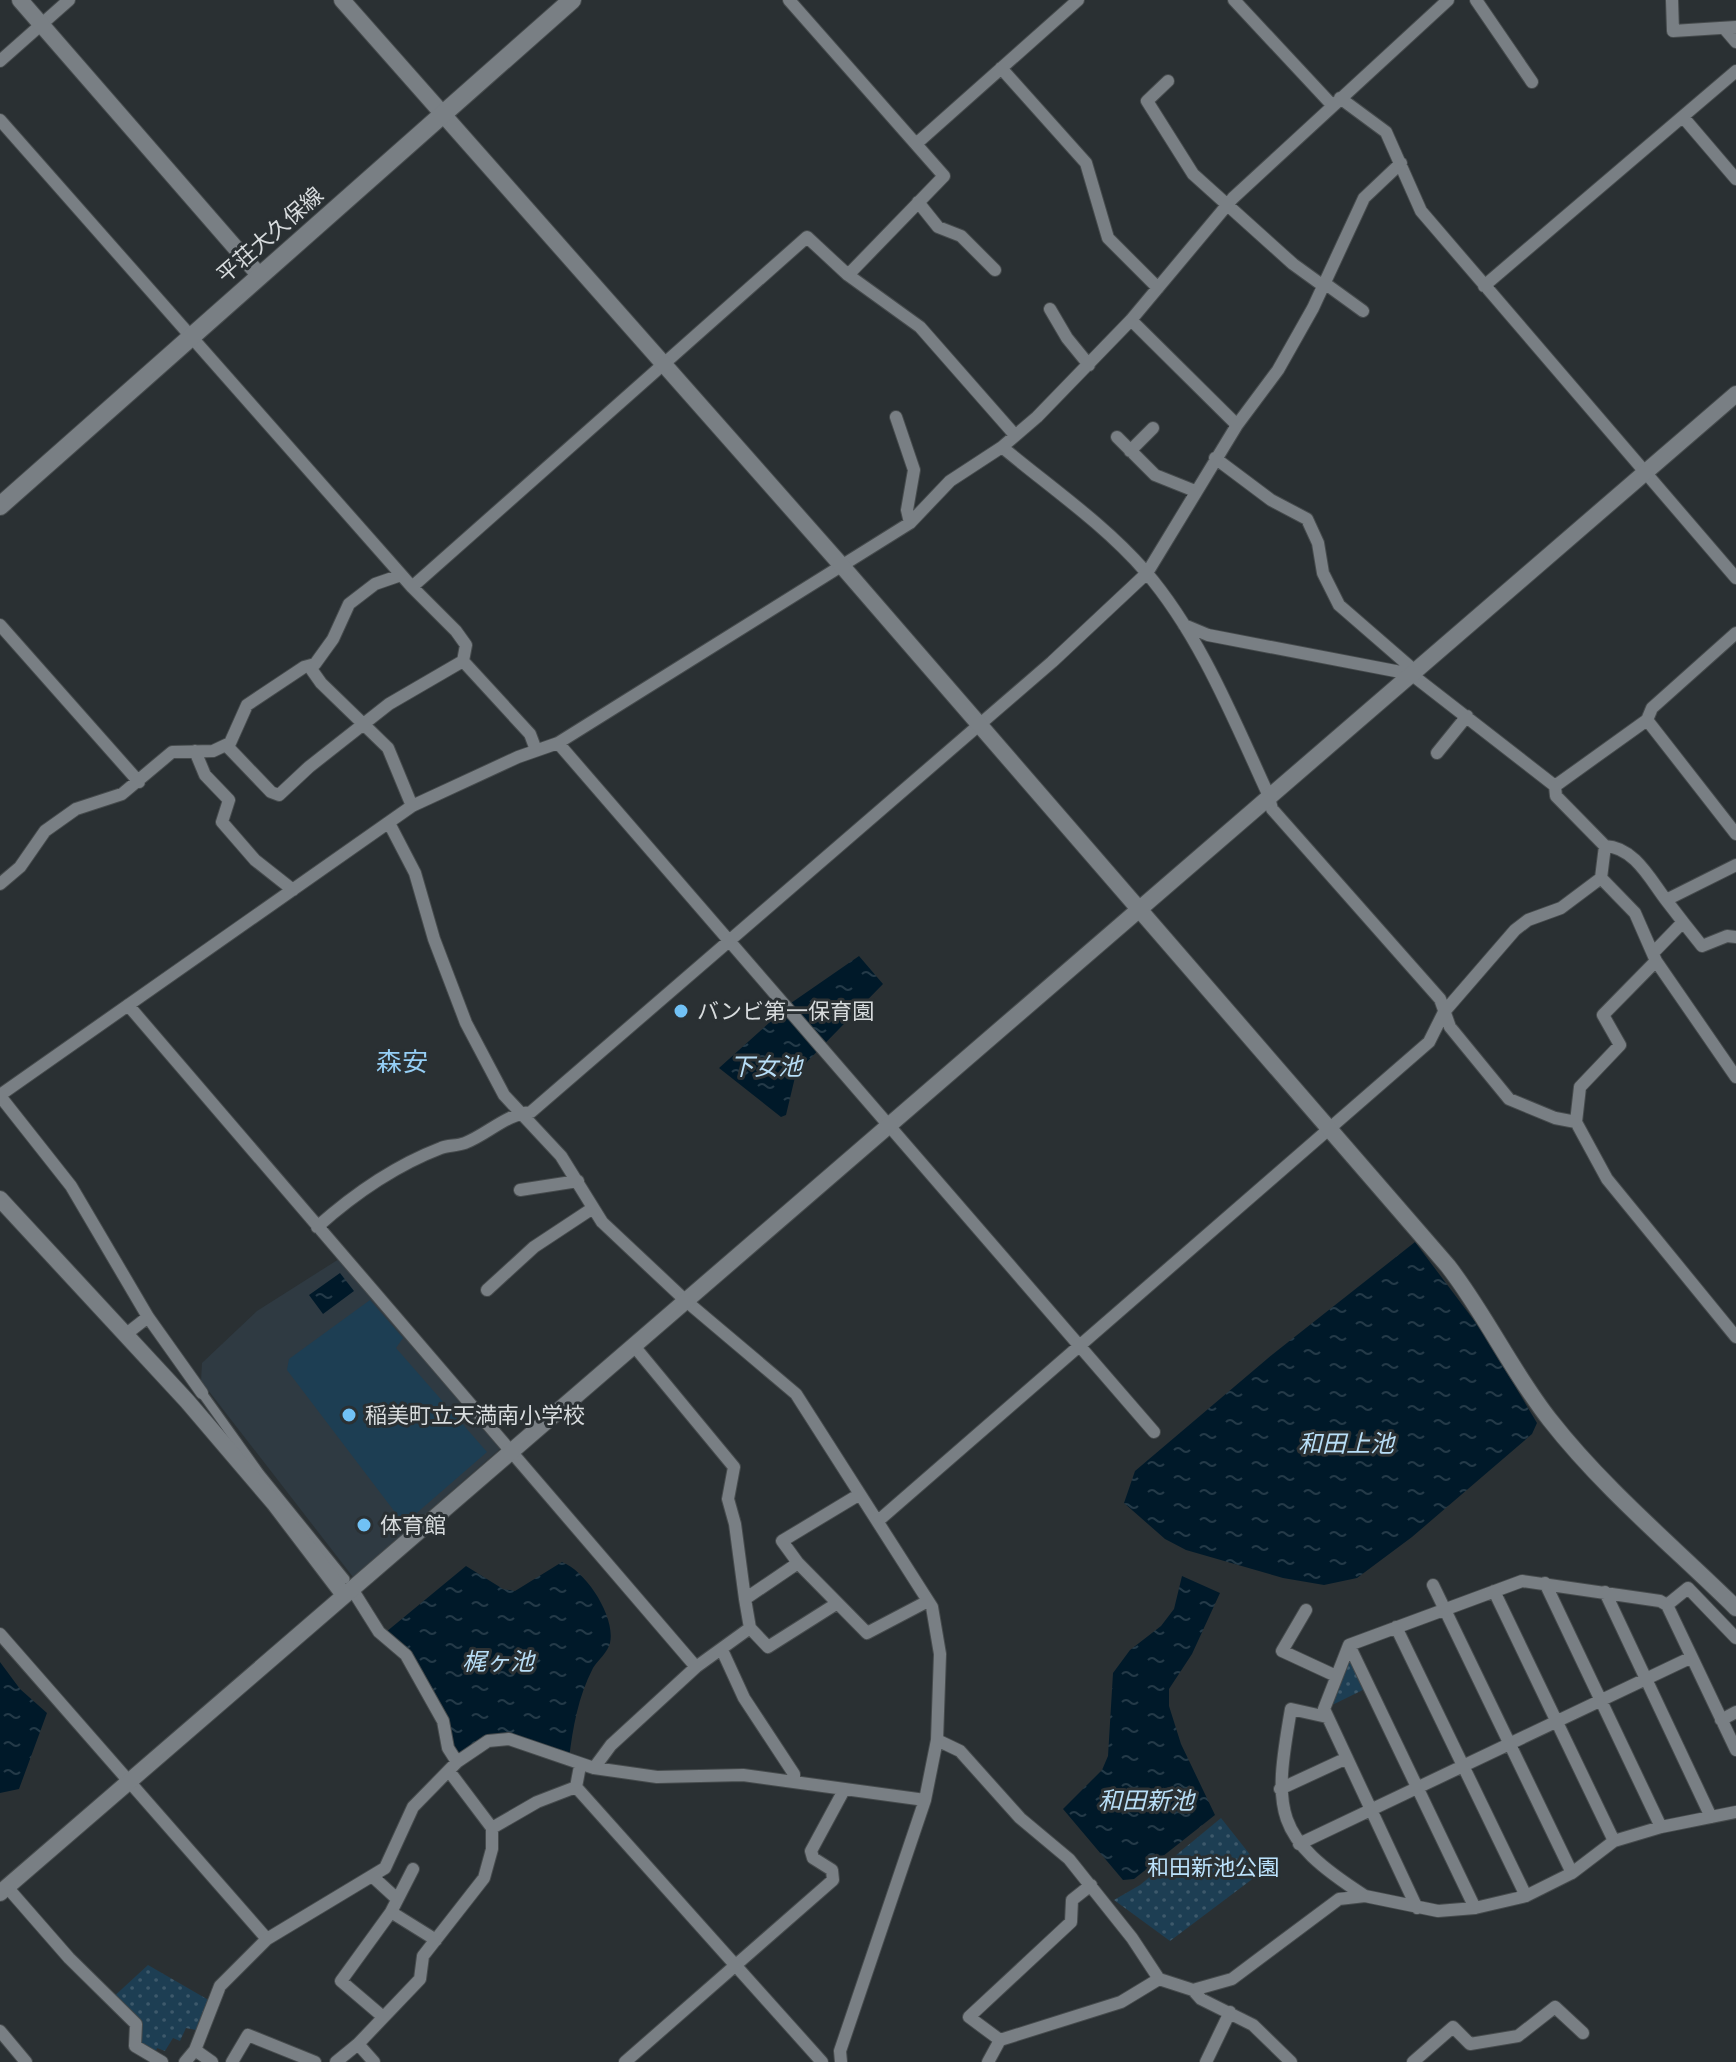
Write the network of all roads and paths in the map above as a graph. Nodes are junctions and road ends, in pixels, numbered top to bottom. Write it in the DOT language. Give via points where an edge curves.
graph roads {
  1 [pos="20,0"];
  2 [pos="69,0"];
  3 [pos="342,0"];
  4 [pos="572,0"];
  5 [pos="789,0"];
  6 [pos="1078,0"];
  7 [pos="1234,0"];
  8 [pos="1448,0"];
  9 [pos="1476,0"];
  10 [pos="1672,0"];
  11 [pos="40,25"];
  12 [pos="1730,28"];
  13 [pos="1736,42"];
  14 [pos="0,61"];
  15 [pos="1001,68"];
  16 [pos="1736,71"];
  17 [pos="1168,81"];
  18 [pos="1532,82"];
  19 [pos="1336,102"];
  20 [pos="442,113"];
  21 [pos="1683,117"];
  22 [pos="0,120"];
  23 [pos="916,144"];
  24 [pos="1401,163"];
  25 [pos="1736,179"];
  26 [pos="918,202"];
  27 [pos="1229,203"];
  28 [pos="995,270"];
  29 [pos="848,275"];
  30 [pos="260,276"];
  31 [pos="1322,283"];
  32 [pos="1484,286"];
  33 [pos="1158,288"];
  34 [pos="1050,309"];
  35 [pos="1363,311"];
  36 [pos="1131,320"];
  37 [pos="189,336"];
  38 [pos="665,364"];
  39 [pos="1089,365"];
  40 [pos="1736,394"];
  41 [pos="896,417"];
  42 [pos="1237,425"];
  43 [pos="1153,428"];
  44 [pos="1014,434"];
  45 [pos="1117,437"];
  46 [pos="1002,447"];
  47 [pos="1130,451"];
  48 [pos="1215,458"];
  49 [pos="1645,472"];
  50 [pos="1195,491"];
  51 [pos="0,506"];
  52 [pos="910,523"];
  53 [pos="842,566"];
  54 [pos="1147,573"];
  55 [pos="401,575"];
  56 [pos="1736,578"];
  57 [pos="412,587"];
  58 [pos="0,625"];
  59 [pos="1184,625"];
  60 [pos="1736,633"];
  61 [pos="463,661"];
  62 [pos="309,666"];
  63 [pos="1413,672"];
  64 [pos="1467,716"];
  65 [pos="1647,720"];
  66 [pos="977,724"];
  67 [pos="362,725"];
  68 [pos="558,743"];
  69 [pos="226,745"];
  70 [pos="536,750"];
  71 [pos="195,751"];
  72 [pos="1437,753"];
  73 [pos="139,782"];
  74 [pos="1555,786"];
  75 [pos="1268,794"];
  76 [pos="412,806"];
  77 [pos="389,823"];
  78 [pos="1736,834"];
  79 [pos="1605,846"];
  80 [pos="1736,865"];
  81 [pos="1601,878"];
  82 [pos="0,884"];
  83 [pos="293,890"];
  84 [pos="1666,900"];
  85 [pos="1138,909"];
  86 [pos="1683,922"];
  87 [pos="1736,937"];
  88 [pos="728,941"];
  89 [pos="1654,957"];
  90 [pos="128,1005"];
  91 [pos="1444,1012"];
  92 [pos="1736,1077"];
  93 [pos="0,1096"];
  94 [pos="520,1113"];
  95 [pos="1576,1122"];
  96 [pos="887,1128"];
  97 [pos="1331,1128"];
  98 [pos="578,1181"];
  99 [pos="520,1190"];
  100 [pos="0,1199"];
  101 [pos="593,1208"];
  102 [pos="317,1227"];
  103 [pos="487,1290"];
  104 [pos="686,1301"];
  105 [pos="148,1317"];
  106 [pos="125,1335"];
  107 [pos="1736,1337"];
  108 [pos="1080,1345"];
  109 [pos="634,1346"];
  110 [pos="202,1393"];
  111 [pos="1154,1432"];
  112 [pos="509,1451"];
  113 [pos="860,1494"];
  114 [pos="878,1521"];
  115 [pos="798,1563"];
  116 [pos="1545,1583"];
  117 [pos="1433,1585"];
  118 [pos="347,1588"];
  119 [pos="1494,1591"];
  120 [pos="1605,1592"];
  121 [pos="745,1599"];
  122 [pos="928,1601"];
  123 [pos="836,1604"];
  124 [pos="1667,1605"];
  125 [pos="1444,1608"];
  126 [pos="1736,1608"];
  127 [pos="1306,1610"];
  128 [pos="1396,1627"];
  129 [pos="750,1628"];
  130 [pos="0,1634"];
  131 [pos="1736,1638"];
  132 [pos="1349,1645"];
  133 [pos="722,1650"];
  134 [pos="1690,1658"];
  135 [pos="696,1667"];
  136 [pos="1336,1676"];
  137 [pos="1645,1680"];
  138 [pos="1600,1701"];
  139 [pos="1736,1712"];
  140 [pos="1327,1717"];
  141 [pos="1721,1720"];
  142 [pos="1554,1722"];
  143 [pos="937,1740"];
  144 [pos="1508,1744"];
  145 [pos="1736,1750"];
  146 [pos="1347,1758"];
  147 [pos="453,1766"];
  148 [pos="580,1766"];
  149 [pos="1462,1766"];
  150 [pos="594,1768"];
  151 [pos="131,1780"];
  152 [pos="794,1781"];
  153 [pos="576,1787"];
  154 [pos="1418,1787"];
  155 [pos="1280,1789"];
  156 [pos="844,1790"];
  157 [pos="925,1800"];
  158 [pos="1373,1809"];
  159 [pos="1736,1812"];
  160 [pos="1711,1817"];
  161 [pos="1661,1827"];
  162 [pos="492,1828"];
  163 [pos="1614,1841"];
  164 [pos="1299,1844"];
  165 [pos="413,1869"];
  166 [pos="1572,1873"];
  167 [pos="372,1876"];
  168 [pos="1091,1885"];
  169 [pos="4,1890"];
  170 [pos="1365,1896"];
  171 [pos="1526,1896"];
  172 [pos="396,1898"];
  173 [pos="1417,1908"];
  174 [pos="1475,1908"];
  175 [pos="391,1912"];
  176 [pos="267,1939"];
  177 [pos="436,1940"];
  178 [pos="735,1967"];
  179 [pos="1159,1979"];
  180 [pos="1193,1990"];
  181 [pos="1230,2012"];
  182 [pos="382,2016"];
  183 [pos="0,2031"];
  184 [pos="1583,2033"];
  185 [pos="1000,2040"];
  186 [pos="358,2044"];
  187 [pos="195,2050"];
  188 [pos="26,2062"];
  189 [pos="162,2062"];
  190 [pos="185,2062"];
  191 [pos="212,2062"];
  192 [pos="232,2062"];
  193 [pos="315,2062"];
  194 [pos="336,2062"];
  195 [pos="374,2062"];
  196 [pos="625,2062"];
  197 [pos="822,2062"];
  198 [pos="841,2062"];
  199 [pos="988,2062"];
  200 [pos="1206,2062"];
  201 [pos="1291,2062"];
  202 [pos="1413,2062"];
  1 -- 11 [label="street"];
  2 -- 11 [label="street"];
  3 -- 20 [label="street"];
  4 -- 20 [label="main road, 平荘大久保線"];
  5 -- 23 [label="street"];
  6 -- 15 [label="street"];
  7 -- 19 [label="street"];
  8 -- 19 [label="street"];
  9 -- 18 [label="street"];
  10 -- 12 [label="street" via="1673,31"];
  11 -- 14 [label="street"];
  11 -- 30 [label="street"];
  12 -- 13 [label="street"];
  15 -- 23 [label="street"];
  15 -- 33 [label="street" via="1086,163 1108,238"];
  16 -- 21 [label="street"];
  17 -- 27 [label="street" via="1147,101 1193,174"];
  19 -- 24 [label="street" via="1386,132"];
  19 -- 27 [label="street"];
  20 -- 30 [label="main road, 平荘大久保線"];
  20 -- 38 [label="street"];
  21 -- 25 [label="street"];
  21 -- 32 [label="street"];
  22 -- 37 [label="street"];
  23 -- 26 [label="street" via="944,176"];
  24 -- 31 [label="street" via="1364,198"];
  24 -- 32 [label="street" via="1421,211"];
  26 -- 28 [label="street" via="938,227 961,236"];
  26 -- 29 [label="street"];
  27 -- 31 [label="street" via="1293,264"];
  27 -- 33 [label="street"];
  29 -- 38 [label="street" via="807,237"];
  29 -- 44 [label="street" via="920,327"];
  30 -- 37 [label="main road, 平荘大久保線"];
  31 -- 35 [label="street"];
  31 -- 42 [label="street" via="1278,370"];
  32 -- 49 [label="street"];
  33 -- 36 [label="street"];
  34 -- 39 [label="street"];
  36 -- 39 [label="street"];
  36 -- 42 [label="street"];
  37 -- 51 [label="main road, 平荘大久保線"];
  37 -- 55 [label="street"];
  38 -- 53 [label="street"];
  38 -- 57 [label="street"];
  39 -- 44 [label="street"];
  40 -- 49 [label="street"];
  41 -- 52 [label="street" via="914,470"];
  42 -- 48 [label="street"];
  43 -- 47 [label="street"];
  44 -- 46 [label="street"];
  45 -- 47 [label="street"];
  46 -- 52 [label="street" via="950,481"];
  46 -- 54 [label="street"];
  47 -- 50 [label="street" via="1155,475"];
  48 -- 50 [label="street"];
  48 -- 63 [label="street" via="1271,500 1307,519 1339,605"];
  49 -- 56 [label="street"];
  49 -- 63 [label="street"];
  50 -- 54 [label="street"];
  52 -- 53 [label="street"];
  53 -- 66 [label="street"];
  53 -- 68 [label="street"];
  54 -- 59 [label="street"];
  54 -- 66 [label="street"];
  55 -- 57 [label="street"];
  55 -- 62 [label="street" via="375,584 349,604 333,639"];
  57 -- 61 [label="street" via="466,645"];
  58 -- 73 [label="street"];
  59 -- 63 [label="street" via="1208,635"];
  59 -- 75 [label="street"];
  60 -- 65 [label="street" via="1652,708"];
  61 -- 67 [label="street" via="427,679"];
  61 -- 70 [label="street" via="530,734"];
  62 -- 67 [label="street"];
  62 -- 69 [label="street" via="247,705"];
  63 -- 64 [label="street"];
  63 -- 75 [label="street"];
  64 -- 72 [label="street"];
  64 -- 74 [label="street"];
  65 -- 74 [label="street"];
  65 -- 78 [label="street"];
  66 -- 85 [label="street"];
  66 -- 88 [label="street"];
  67 -- 69 [label="street" via="279,795"];
  67 -- 76 [label="street" via="388,748"];
  68 -- 70 [label="street"];
  68 -- 88 [label="street"];
  69 -- 71 [label="street"];
  70 -- 76 [label="street"];
  71 -- 73 [label="street" via="172,752"];
  71 -- 83 [label="street" via="205,775 229,800 222,822 255,860"];
  73 -- 82 [label="street" via="59,821"];
  74 -- 79 [label="street" via="1556,796"];
  75 -- 85 [label="street"];
  75 -- 91 [label="street" via="1272,809 1408,960 1440,999"];
  76 -- 77 [label="street"];
  77 -- 83 [label="street"];
  77 -- 94 [label="street" via="415,873 466,1023 496,1083"];
  79 -- 81 [label="street"];
  79 -- 84 [label="street" via="1621,847 1632,856"];
  80 -- 84 [label="street"];
  81 -- 89 [label="street" via="1635,913"];
  81 -- 91 [label="street" via="1561,908 1515,930"];
  83 -- 90 [label="street"];
  84 -- 86 [label="street"];
  85 -- 96 [label="street"];
  85 -- 97 [label="street"];
  86 -- 87 [label="street" via="1702,946"];
  86 -- 89 [label="street"];
  88 -- 94 [label="street" via="531,1112"];
  88 -- 96 [label="street"];
  89 -- 92 [label="street"];
  89 -- 95 [label="street" via="1603,1015 1620,1045 1580,1087"];
  90 -- 93 [label="street"];
  90 -- 102 [label="street"];
  91 -- 95 [label="street" via="1450,1027 1509,1099"];
  91 -- 97 [label="street" via="1429,1042"];
  93 -- 105 [label="street" via="71,1186"];
  94 -- 98 [label="street"];
  94 -- 102 [label="street" via="371,1184"];
  95 -- 107 [label="street" via="1607,1179"];
  96 -- 104 [label="street"];
  96 -- 108 [label="street"];
  97 -- 108 [label="street"];
  97 -- 126 [label="street" via="1457,1277 1548,1418 1582,1460"];
  98 -- 99 [label="street"];
  98 -- 101 [label="street"];
  100 -- 106 [label="street"];
  101 -- 103 [label="street" via="534,1247"];
  101 -- 104 [label="street"];
  102 -- 112 [label="street"];
  104 -- 109 [label="street"];
  104 -- 113 [label="street" via="796,1394"];
  105 -- 106 [label="street"];
  105 -- 110 [label="street"];
  106 -- 118 [label="street"];
  108 -- 111 [label="street"];
  108 -- 114 [label="street"];
  109 -- 112 [label="street"];
  109 -- 121 [label="street" via="734,1467 728,1499"];
  110 -- 118 [label="street"];
  112 -- 118 [label="street"];
  112 -- 135 [label="street"];
  113 -- 114 [label="street"];
  113 -- 115 [label="street" via="782,1541"];
  114 -- 122 [label="street"];
  115 -- 121 [label="street"];
  115 -- 123 [label="street"];
  116 -- 119 [label="street" via="1522,1581"];
  116 -- 120 [label="street"];
  116 -- 138 [label="street"];
  117 -- 125 [label="street"];
  118 -- 147 [label="street" via="379,1632 406,1655 443,1721"];
  118 -- 151 [label="street"];
  119 -- 125 [label="street"];
  119 -- 142 [label="street"];
  120 -- 124 [label="street"];
  120 -- 137 [label="street"];
  121 -- 129 [label="street"];
  122 -- 123 [label="street" via="867,1633"];
  122 -- 143 [label="street" via="940,1654"];
  123 -- 129 [label="street" via="768,1647"];
  124 -- 131 [label="street" via="1688,1588"];
  124 -- 134 [label="street"];
  125 -- 128 [label="street"];
  125 -- 144 [label="street"];
  127 -- 136 [label="street" via="1282,1651"];
  128 -- 132 [label="street"];
  128 -- 149 [label="street"];
  129 -- 133 [label="street"];
  130 -- 151 [label="street"];
  132 -- 136 [label="street"];
  132 -- 154 [label="street"];
  133 -- 135 [label="street"];
  133 -- 152 [label="street"];
  134 -- 137 [label="street"];
  134 -- 141 [label="street"];
  135 -- 150 [label="street" via="611,1745"];
  136 -- 140 [label="street" via="1324,1709"];
  137 -- 138 [label="street"];
  137 -- 160 [label="street"];
  138 -- 142 [label="street"];
  138 -- 161 [label="street"];
  139 -- 141 [label="street"];
  140 -- 146 [label="street"];
  140 -- 155 [label="street" via="1291,1709"];
  141 -- 145 [label="street"];
  142 -- 144 [label="street"];
  142 -- 163 [label="street"];
  143 -- 157 [label="street"];
  143 -- 168 [label="street" via="960,1751"];
  144 -- 149 [label="street"];
  144 -- 166 [label="street"];
  146 -- 155 [label="street"];
  146 -- 158 [label="street"];
  147 -- 148 [label="street" via="488,1741 509,1739"];
  147 -- 162 [label="street"];
  147 -- 167 [label="street" via="413,1807 385,1868"];
  148 -- 150 [label="street"];
  148 -- 153 [label="street"];
  149 -- 154 [label="street"];
  149 -- 171 [label="street"];
  150 -- 152 [label="street" via="657,1777 743,1775"];
  151 -- 169 [label="street"];
  151 -- 176 [label="street"];
  152 -- 156 [label="street"];
  153 -- 162 [label="street"];
  153 -- 178 [label="street"];
  154 -- 158 [label="street"];
  154 -- 174 [label="street"];
  155 -- 164 [label="street" via="1288,1830"];
  156 -- 157 [label="street"];
  156 -- 178 [label="street" via="811,1851 832,1870 833,1880"];
  157 -- 198 [label="street" via="840,2051"];
  158 -- 164 [label="street"];
  158 -- 173 [label="street"];
  159 -- 160 [label="street"];
  160 -- 161 [label="street"];
  161 -- 163 [label="street"];
  162 -- 177 [label="street" via="484,1878"];
  163 -- 166 [label="street"];
  164 -- 170 [label="street" via="1328,1872"];
  165 -- 172 [label="street"];
  166 -- 171 [label="street"];
  167 -- 172 [label="street"];
  167 -- 176 [label="street"];
  168 -- 179 [label="street"];
  168 -- 185 [label="street" via="1072,1900 1071,1922 969,2017"];
  169 -- 189 [label="street" via="136,2024 135,2046"];
  170 -- 173 [label="street"];
  170 -- 180 [label="street" via="1339,1899 1232,1979"];
  171 -- 174 [label="street"];
  172 -- 175 [label="street"];
  173 -- 174 [label="street"];
  175 -- 177 [label="street"];
  175 -- 182 [label="street" via="341,1981"];
  176 -- 187 [label="street" via="220,1986"];
  177 -- 182 [label="street" via="423,1956 420,1979"];
  178 -- 196 [label="street"];
  178 -- 197 [label="street"];
  179 -- 180 [label="street"];
  179 -- 185 [label="street" via="1121,2002"];
  180 -- 181 [label="street"];
  181 -- 200 [label="street"];
  181 -- 201 [label="street" via="1253,2025"];
  182 -- 186 [label="street"];
  183 -- 188 [label="street"];
  184 -- 202 [label="street" via="1555,2007 1518,2036 1501,2040 1470,2044 1453,2027"];
  185 -- 199 [label="street"];
  186 -- 194 [label="street"];
  186 -- 195 [label="street"];
  187 -- 190 [label="street"];
  187 -- 191 [label="street"];
  192 -- 193 [label="street" via="248,2035"];
}
